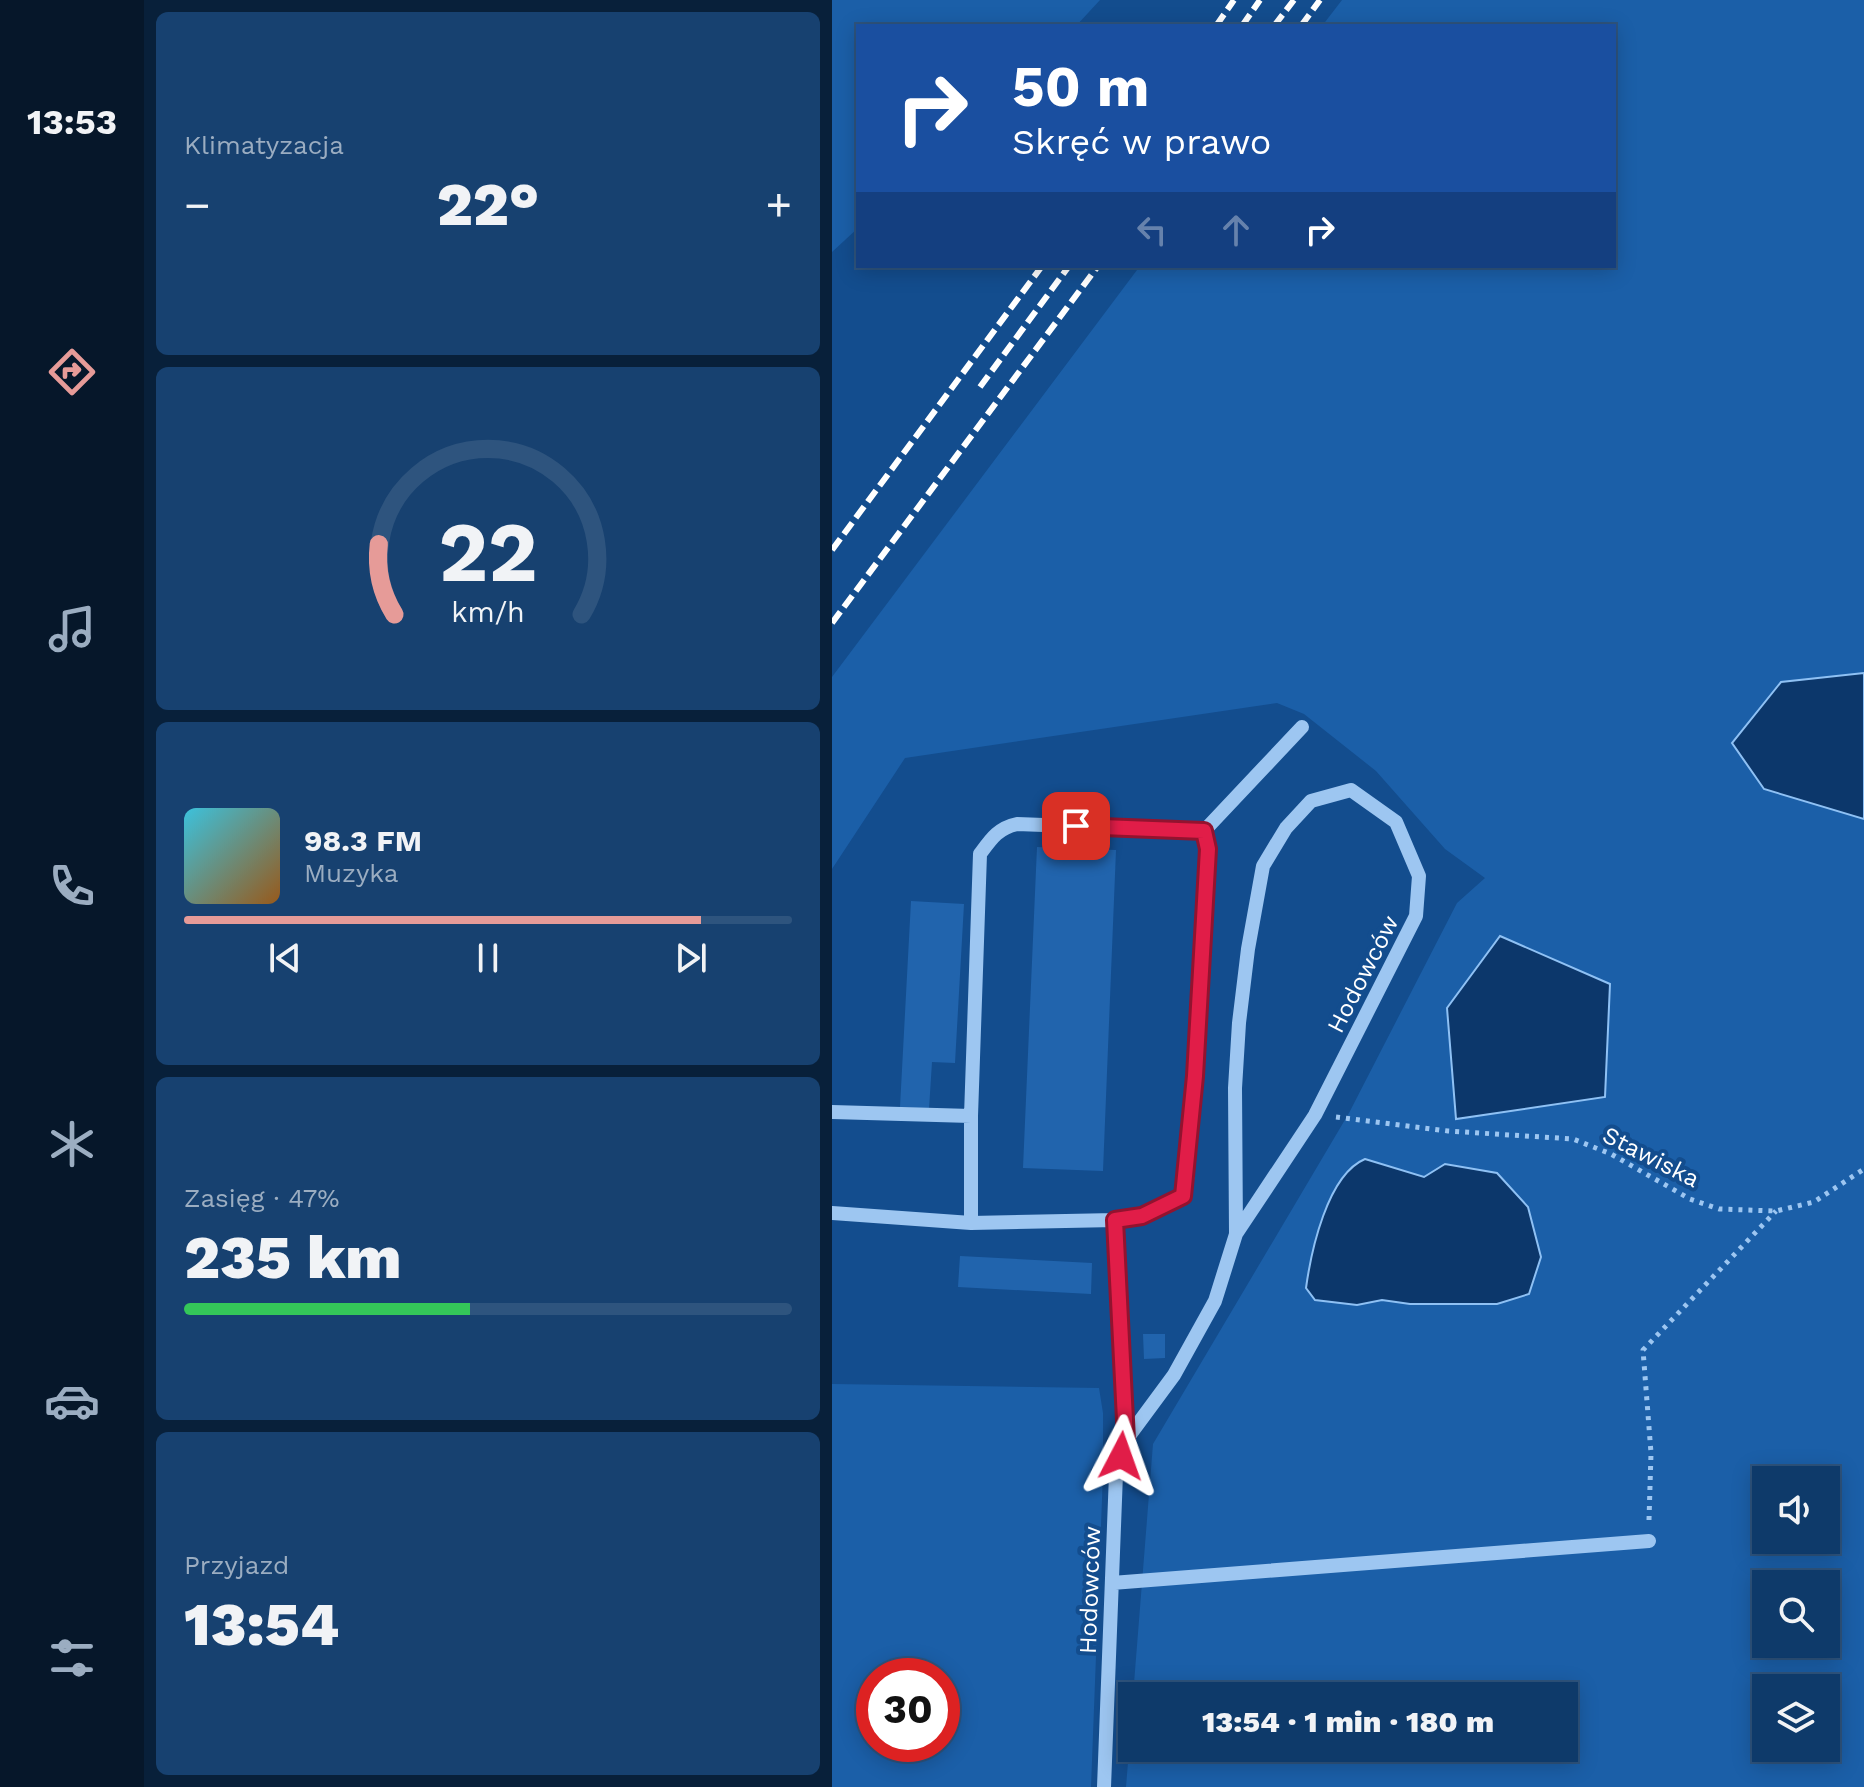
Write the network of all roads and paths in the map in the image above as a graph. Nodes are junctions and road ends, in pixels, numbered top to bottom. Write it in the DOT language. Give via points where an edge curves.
graph roads {
  1 [pos="1302,727"];
  2 [pos="1204,831"];
  3 [pos="832,1112"];
  4 [pos="1315,1115"];
  5 [pos="971,1116"];
  6 [pos="1864,1169"];
  7 [pos="1776,1211"];
  8 [pos="832,1213"];
  9 [pos="1115,1220"];
  10 [pos="971,1223"];
  11 [pos="1236,1234"];
  12 [pos="1126,1440"];
  13 [pos="1649,1541"];
  14 [pos="1112,1583"];
  15 [pos="1104,1787"];
  1 -- 2 [label="street"];
  2 -- 5 [label="street" via="1017,824 1002,827 989,841 980,854"];
  2 -- 9 [label="street" via="1208,849 1187,1180 1183,1196 1168,1206"];
  3 -- 5 [label="street"];
  4 -- 7 [label="path, Stawiska" via="1573,1139 1690,1199 1719,1209"];
  4 -- 11 [label="street, Hodowców"];
  4 -- 11 [label="street, Hodowców" via="1416,916 1419,876 1396,822 1351,790 1311,801 1286,828 1263,866 1239,1023"];
  5 -- 10 [label="street"];
  6 -- 7 [label="path, Stawiska" via="1814,1202"];
  7 -- 13 [label="path" via="1643,1350 1651,1453"];
  8 -- 10 [label="street"];
  9 -- 10 [label="street"];
  9 -- 12 [label="street"];
  11 -- 12 [label="street, Hodowców" via="1215,1301 1174,1375"];
  12 -- 14 [label="street, Hodowców" via="1116,1474"];
  13 -- 14 [label="street"];
  14 -- 15 [label="street, Hodowców"];
}
